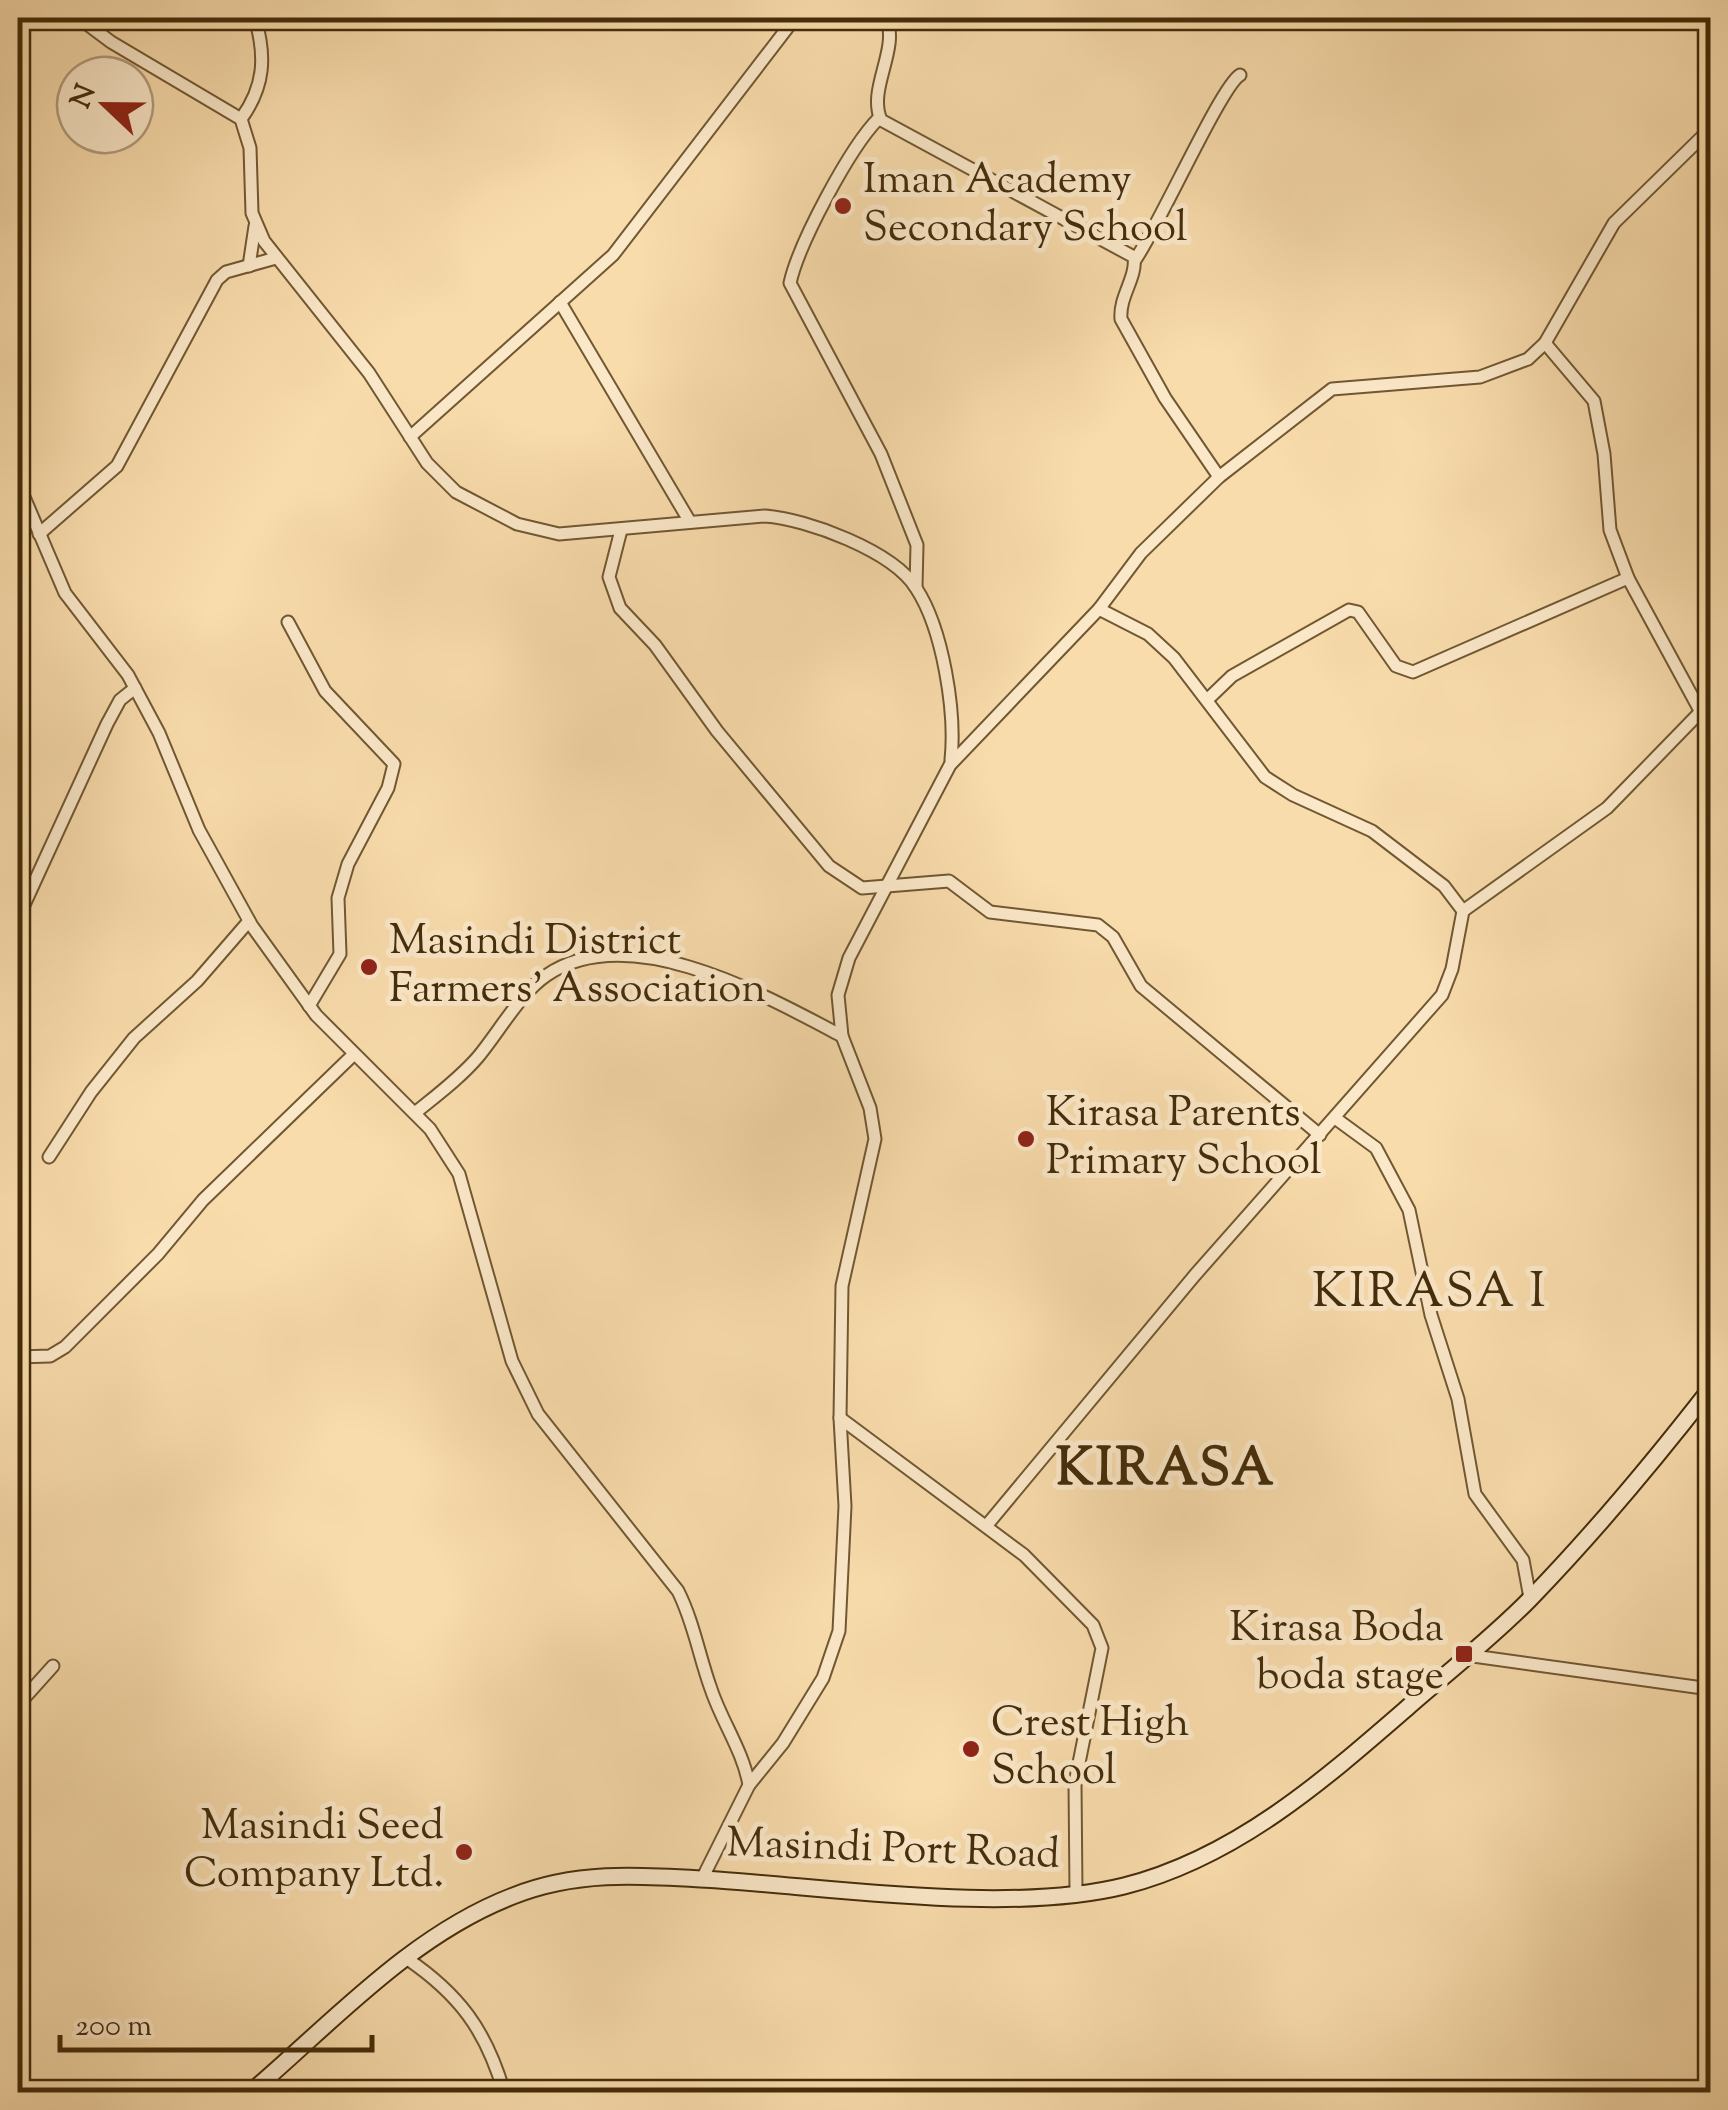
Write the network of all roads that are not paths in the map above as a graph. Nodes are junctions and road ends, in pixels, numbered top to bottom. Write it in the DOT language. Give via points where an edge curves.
graph roads {
  1 [pos="79,18"];
  2 [pos="255,18"];
  3 [pos="794,18"];
  4 [pos="886,18"];
  5 [pos="1240,75"];
  6 [pos="879,118"];
  7 [pos="241,119"];
  8 [pos="1710,129"];
  9 [pos="255,222"];
  10 [pos="276,258"];
  11 [pos="1135,260"];
  12 [pos="249,266"];
  13 [pos="560,302"];
  14 [pos="1545,344"];
  15 [pos="410,437"];
  16 [pos="1219,477"];
  17 [pos="18,483"];
  18 [pos="23,511"];
  19 [pos="690,522"];
  20 [pos="621,530"];
  21 [pos="39,534"];
  22 [pos="1628,578"];
  23 [pos="916,587"];
  24 [pos="1099,609"];
  25 [pos="288,622"];
  26 [pos="135,688"];
  27 [pos="1206,700"];
  28 [pos="1710,702"];
  29 [pos="1698,712"];
  30 [pos="1710,729"];
  31 [pos="950,764"];
  32 [pos="888,887"];
  33 [pos="1463,911"];
  34 [pos="18,918"];
  35 [pos="250,921"];
  36 [pos="308,1006"];
  37 [pos="842,1036"];
  38 [pos="353,1055"];
  39 [pos="415,1113"];
  40 [pos="1335,1118"];
  41 [pos="1320,1136"];
  42 [pos="49,1157"];
  43 [pos="18,1357"];
  44 [pos="1710,1389"];
  45 [pos="840,1418"];
  46 [pos="987,1525"];
  47 [pos="1530,1598"];
  48 [pos="1466,1654"];
  49 [pos="52,1666"];
  50 [pos="1710,1689"];
  51 [pos="18,1704"];
  52 [pos="749,1785"];
  53 [pos="702,1879"];
  54 [pos="1076,1892"];
  55 [pos="406,1958"];
  56 [pos="251,2092"];
  57 [pos="504,2092"];
  1 -- 7 [label="street"];
  2 -- 7 [label="street" via="264,66"];
  3 -- 13 [label="street" via="642,222"];
  4 -- 6 [label="street"];
  5 -- 11 [label="street" via="1226,88"];
  6 -- 11 [label="street"];
  6 -- 23 [label="street" via="856,147 790,283 880,454 918,545"];
  7 -- 9 [label="street" via="250,148"];
  8 -- 14 [label="street" via="1614,224"];
  9 -- 10 [label="street"];
  9 -- 12 [label="street"];
  10 -- 12 [label="street"];
  10 -- 15 [label="street" via="310,295"];
  11 -- 16 [label="street" via="1120,304 1124,327"];
  12 -- 21 [label="street" via="214,283 117,466"];
  13 -- 15 [label="street"];
  13 -- 19 [label="street"];
  14 -- 16 [label="street" via="1528,359 1480,376 1332,388"];
  14 -- 22 [label="street" via="1594,401 1610,530"];
  15 -- 20 [label="street" via="456,492 517,524 560,534"];
  16 -- 24 [label="street" via="1141,553"];
  17 -- 18 [label="street"];
  18 -- 21 [label="street"];
  19 -- 20 [label="street"];
  19 -- 23 [label="street" via="787,518 876,556"];
  20 -- 32 [label="street" via="608,577 620,608 829,866 862,888"];
  21 -- 26 [label="street" via="65,594"];
  22 -- 27 [label="street" via="1413,672 1396,666 1358,612 1338,613 1232,676"];
  22 -- 29 [label="street"];
  23 -- 31 [label="street" via="930,614 951,702"];
  24 -- 27 [label="street" via="1148,634"];
  24 -- 31 [label="street"];
  25 -- 36 [label="street" via="325,691 394,764 343,881 336,909 340,954"];
  26 -- 34 [label="street" via="107,724"];
  26 -- 35 [label="street"];
  27 -- 33 [label="street" via="1265,777 1372,832 1444,886"];
  28 -- 29 [label="street"];
  29 -- 30 [label="street"];
  29 -- 33 [label="street" via="1607,808"];
  31 -- 32 [label="street"];
  32 -- 37 [label="street" via="841,977"];
  32 -- 41 [label="street" via="950,881 990,912 1098,925 1113,937 1141,986"];
  33 -- 40 [label="street" via="1442,995"];
  35 -- 36 [label="street"];
  35 -- 42 [label="street" via="197,982 134,1038"];
  36 -- 38 [label="street"];
  37 -- 39 [label="street" via="748,989 612,953 548,974 463,1074"];
  37 -- 45 [label="street" via="875,1139 842,1286"];
  38 -- 39 [label="street"];
  38 -- 43 [label="street" via="203,1200 65,1348 50,1356"];
  39 -- 52 [label="street" via="467,1188 521,1382 569,1456 678,1591"];
  40 -- 41 [label="street"];
  40 -- 47 [label="street" via="1376,1148 1409,1210 1475,1494 1523,1560"];
  41 -- 46 [label="street"];
  44 -- 47 [label="main road, Masindi Port Road"];
  45 -- 46 [label="street"];
  45 -- 52 [label="street" via="846,1506 838,1632 823,1678"];
  46 -- 54 [label="street" via="1093,1626 1102,1648 1074,1782"];
  47 -- 48 [label="main road, Masindi Port Road"];
  48 -- 50 [label="street"];
  48 -- 54 [label="main road, Masindi Port Road" via="1307,1794 1246,1833 1175,1868 1122,1886"];
  49 -- 51 [label="street"];
  52 -- 53 [label="street"];
  53 -- 54 [label="main road, Masindi Port Road" via="907,1893"];
  53 -- 55 [label="main road, Masindi Port Road" via="622,1874 536,1889 470,1917"];
  55 -- 56 [label="main road, Masindi Port Road"];
  55 -- 57 [label="street" via="472,2015"];
}
